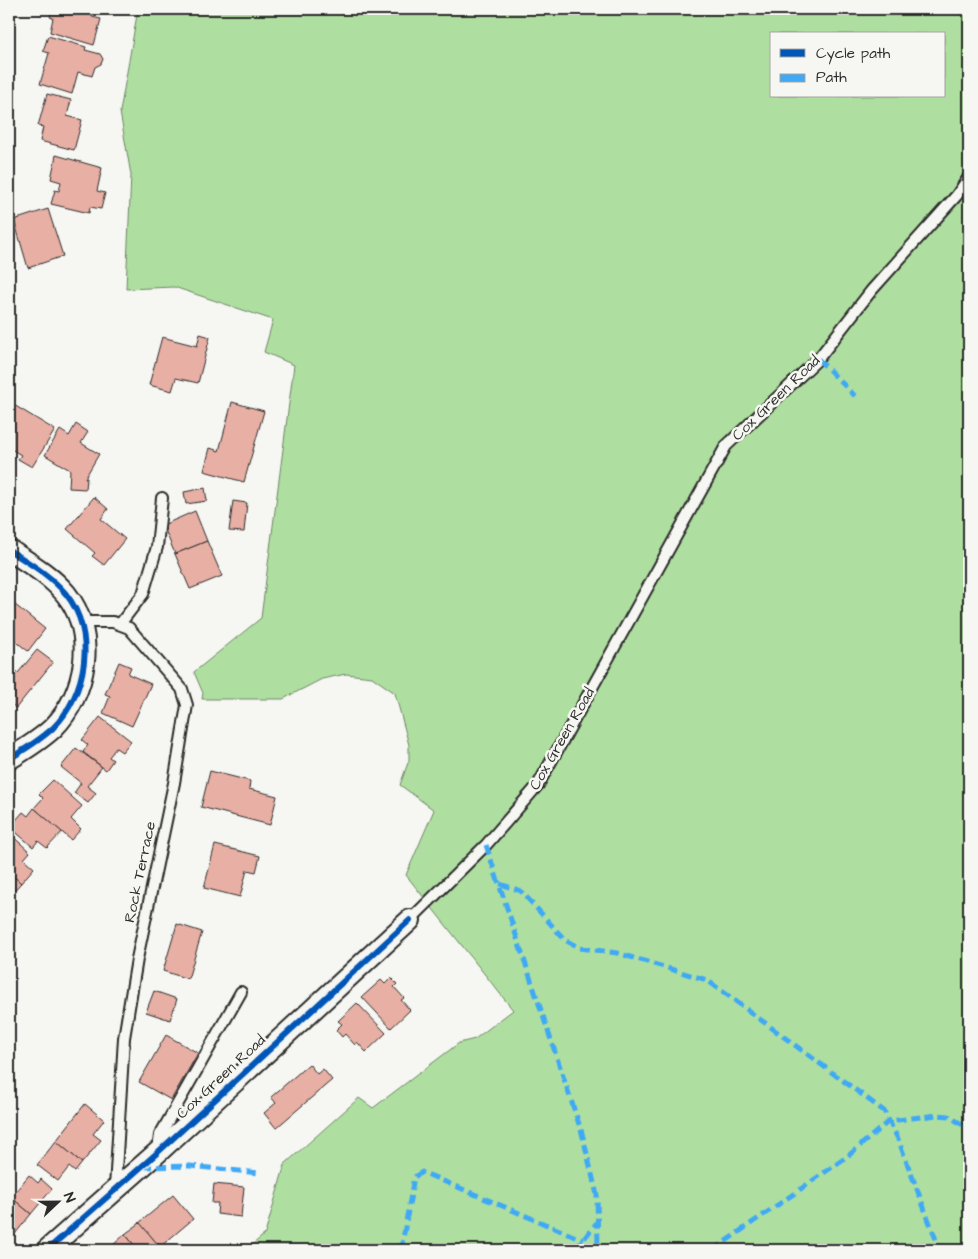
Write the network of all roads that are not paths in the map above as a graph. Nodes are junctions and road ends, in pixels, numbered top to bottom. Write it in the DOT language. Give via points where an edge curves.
graph roads {
  1 [pos="969,177"];
  2 [pos="162,498"];
  3 [pos="9,550"];
  4 [pos="81,622"];
  5 [pos="120,624"];
  6 [pos="9,759"];
  7 [pos="410,920"];
  8 [pos="241,992"];
  9 [pos="157,1153"];
  10 [pos="115,1191"];
  11 [pos="47,1250"];
  1 -- 7 [label="lane, Cox Green Road" via="818,358 726,446 538,785 486,845"];
  2 -- 5 [label="lane" via="157,547 143,594"];
  3 -- 4 [label="street" via="48,575 67,596"];
  4 -- 5 [label="lane"];
  4 -- 6 [label="street" via="84,665 78,689 68,709 53,728"];
  5 -- 10 [label="lane, Rock Terrace" via="129,628 182,689 187,705 124,1038"];
  7 -- 9 [label="street, Cox Green Road"];
  8 -- 9 [label="lane" via="160,1135"];
  9 -- 10 [label="street, Cox Green Road"];
  10 -- 11 [label="street, Cox Green Road"];
}
